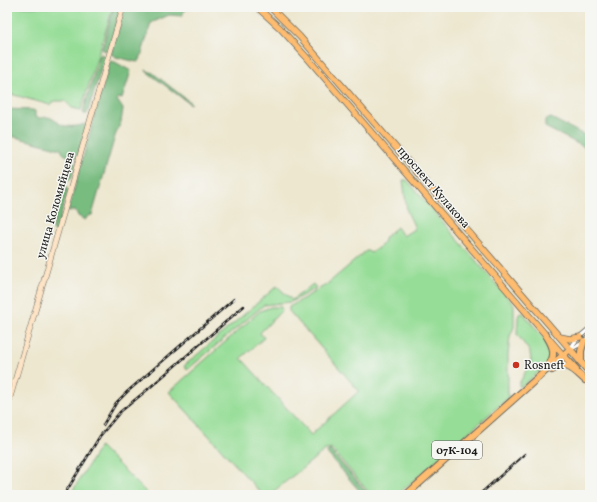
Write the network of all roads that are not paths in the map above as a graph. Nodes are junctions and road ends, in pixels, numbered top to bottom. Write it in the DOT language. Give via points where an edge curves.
graph roads {
  1 [pos="123,7"];
  2 [pos="256,7"];
  3 [pos="270,7"];
  4 [pos="590,328"];
  5 [pos="546,335"];
  6 [pos="590,336"];
  7 [pos="559,337"];
  8 [pos="582,339"];
  9 [pos="570,349"];
  10 [pos="564,355"];
  11 [pos="581,362"];
  12 [pos="545,372"];
  13 [pos="590,373"];
  14 [pos="585,380"];
  15 [pos="590,385"];
  16 [pos="7,408"];
  17 [pos="406,495"];
  1 -- 16 [label="street, улица Коломийцева"];
  2 -- 5 [label="main road, проспект Кулакова" via="280,28 310,61"];
  3 -- 7 [label="main road, проспект Кулакова" via="300,37"];
  4 -- 8 [label="street"];
  5 -- 10 [label="main road, проспект Кулакова"];
  5 -- 12 [label="highway" via="553,348 554,357"];
  6 -- 8 [label="street"];
  7 -- 8 [label="main road"];
  7 -- 9 [label="main road, проспект Кулакова"];
  8 -- 9 [label="street"];
  8 -- 9 [label="street"];
  8 -- 11 [label="highway"];
  9 -- 10 [label="highway"];
  9 -- 11 [label="highway, проспект Кулакова"];
  10 -- 12 [label="highway, 07К-104"];
  10 -- 14 [label="highway, проспект Кулакова"];
  11 -- 13 [label="highway, проспект Кулакова"];
  12 -- 14 [label="highway" via="560,365 566,366 573,368"];
  12 -- 17 [label="highway, 07К-104"];
  14 -- 15 [label="highway, проспект Кулакова"];
}
